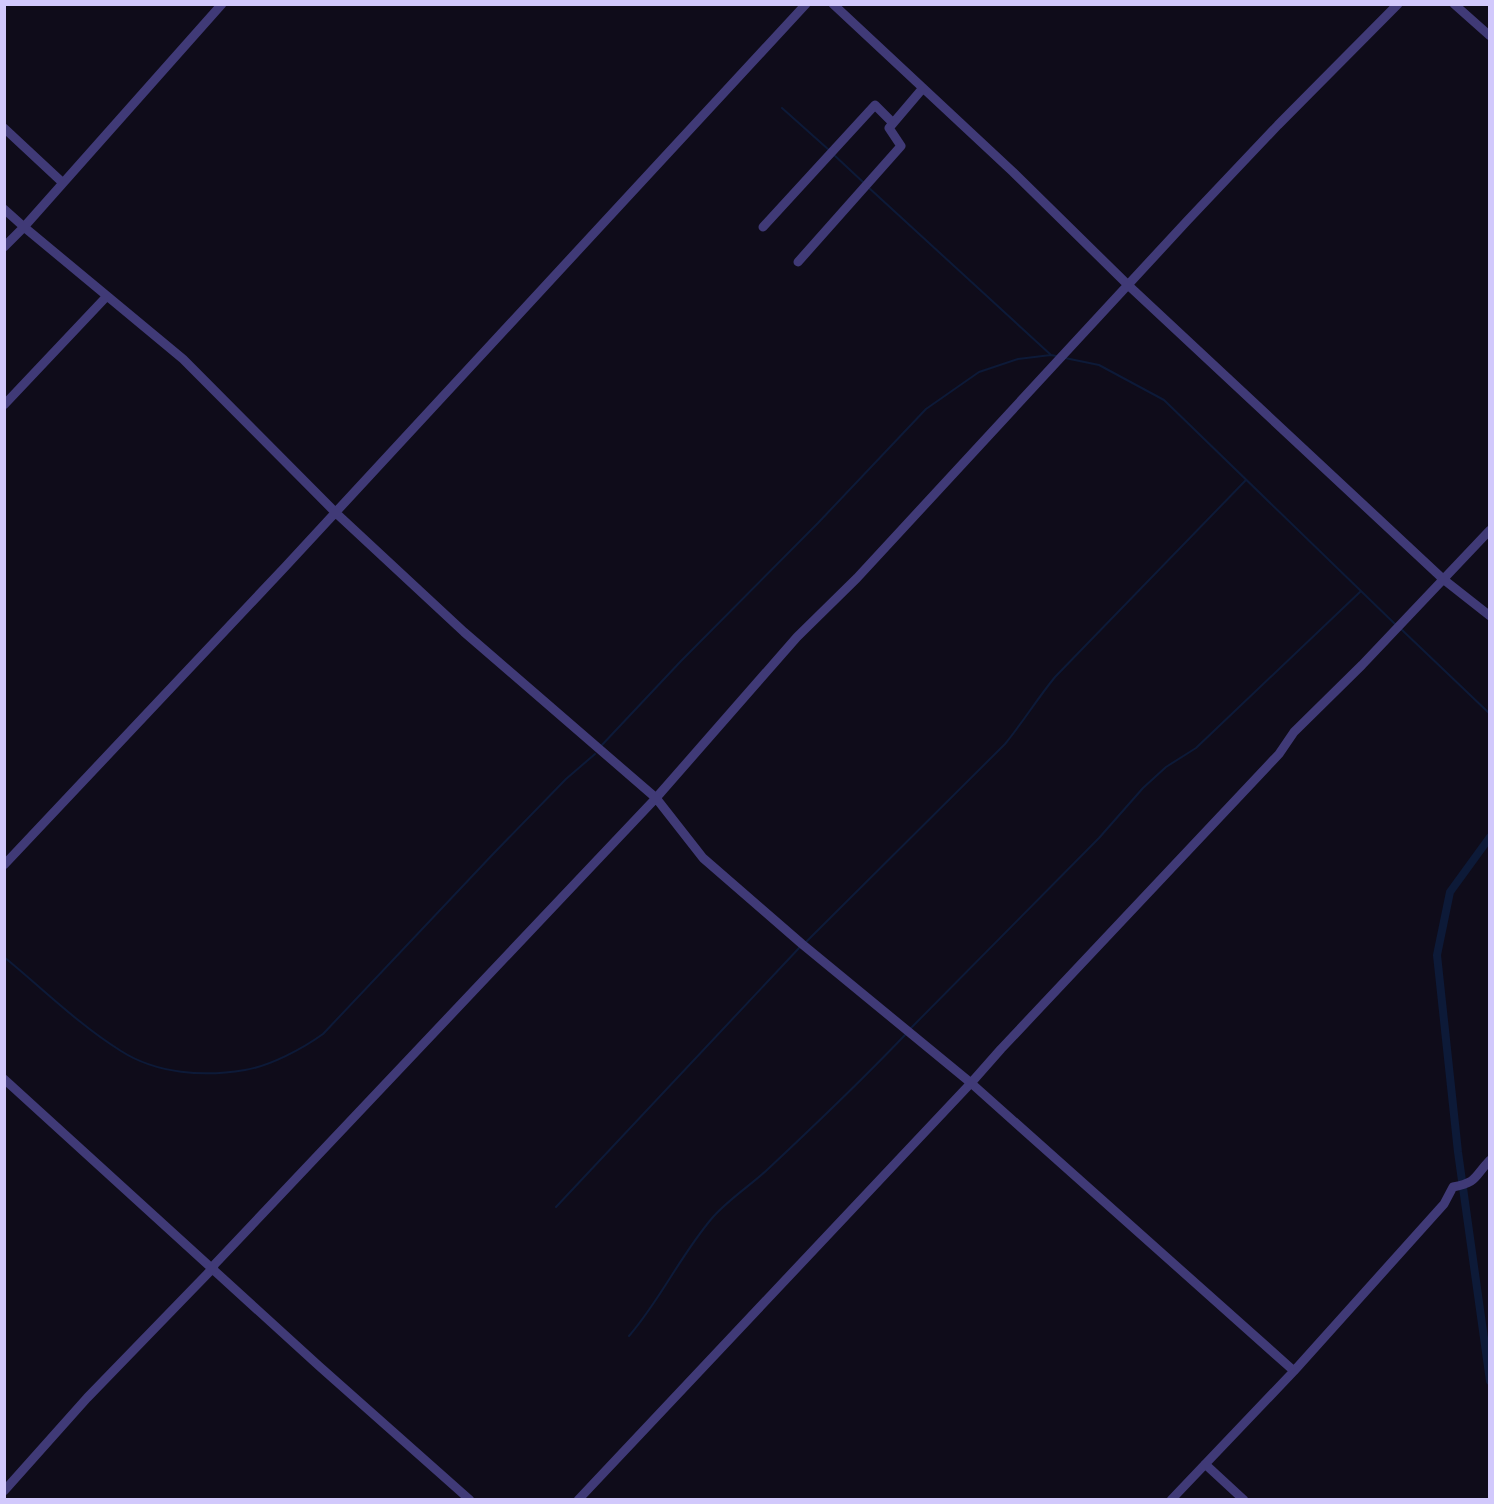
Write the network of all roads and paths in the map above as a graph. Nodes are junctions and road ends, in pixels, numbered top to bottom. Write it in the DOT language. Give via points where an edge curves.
graph roads {
  1 [pos="806,4"];
  2 [pos="833,4"];
  3 [pos="1398,4"];
  4 [pos="1454,4"];
  5 [pos="219,5"];
  6 [pos="1490,36"];
  7 [pos="923,88"];
  8 [pos="893,123"];
  9 [pos="4,128"];
  10 [pos="63,183"];
  11 [pos="4,209"];
  12 [pos="24,227"];
  13 [pos="763,227"];
  14 [pos="4,247"];
  15 [pos="798,262"];
  16 [pos="1128,285"];
  17 [pos="107,296"];
  18 [pos="4,405"];
  19 [pos="336,513"];
  20 [pos="1490,530"];
  21 [pos="1443,579"];
  22 [pos="1490,616"];
  23 [pos="656,798"];
  24 [pos="4,865"];
  25 [pos="4,1079"];
  26 [pos="970,1083"];
  27 [pos="1490,1160"];
  28 [pos="212,1269"];
  29 [pos="1294,1371"];
  30 [pos="1205,1464"];
  31 [pos="4,1491"];
  32 [pos="470,1500"];
  33 [pos="578,1500"];
  34 [pos="1171,1500"];
  35 [pos="1244,1500"];
  1 -- 19 [label="street"];
  2 -- 7 [label="street"];
  3 -- 16 [label="street"];
  4 -- 6 [label="street"];
  5 -- 10 [label="street"];
  7 -- 8 [label="street"];
  7 -- 16 [label="street"];
  8 -- 13 [label="street" via="874,105"];
  8 -- 15 [label="street" via="889,128 901,146"];
  9 -- 10 [label="street"];
  10 -- 12 [label="street"];
  11 -- 12 [label="street"];
  12 -- 14 [label="street"];
  12 -- 17 [label="street"];
  16 -- 21 [label="street"];
  16 -- 23 [label="street" via="857,578 797,637"];
  17 -- 18 [label="street"];
  17 -- 19 [label="street" via="183,359"];
  19 -- 23 [label="street" via="462,631"];
  19 -- 24 [label="street"];
  20 -- 21 [label="street"];
  21 -- 22 [label="street"];
  21 -- 26 [label="street" via="1294,732"];
  23 -- 26 [label="street" via="703,858"];
  23 -- 28 [label="street"];
  25 -- 28 [label="street"];
  26 -- 29 [label="street"];
  26 -- 33 [label="street"];
  27 -- 29 [label="street" via="1475,1180 1453,1187 1444,1204"];
  28 -- 31 [label="street" via="87,1398"];
  28 -- 32 [label="street"];
  29 -- 30 [label="street"];
  30 -- 34 [label="street"];
  30 -- 35 [label="street"];
}
